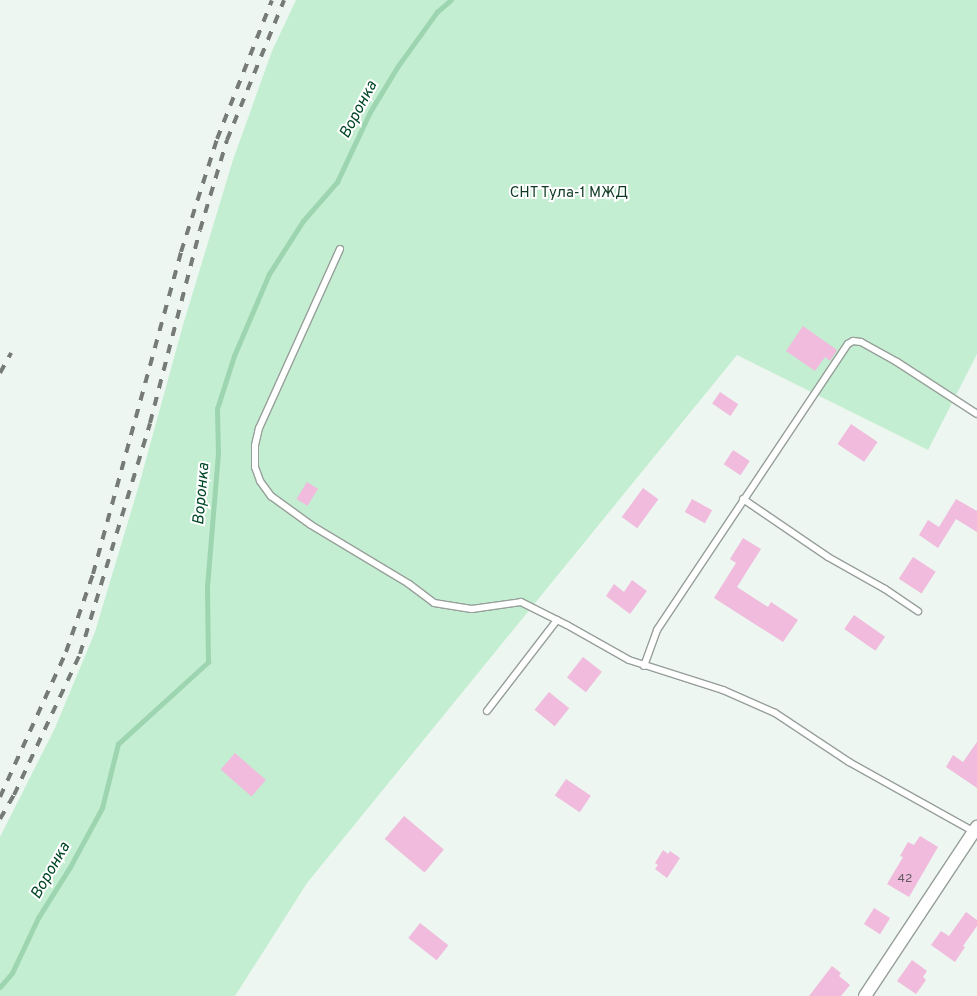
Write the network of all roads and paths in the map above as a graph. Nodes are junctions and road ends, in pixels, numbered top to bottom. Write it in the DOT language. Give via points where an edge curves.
graph roads {
  1 [pos="340,249"];
  2 [pos="977,414"];
  3 [pos="743,500"];
  4 [pos="918,611"];
  5 [pos="557,620"];
  6 [pos="644,666"];
  7 [pos="487,712"];
  8 [pos="976,831"];
  9 [pos="865,996"];
  1 -- 5 [label="lane" via="262,420 254,459 260,481 271,496 312,525 434,603 472,609 520,602"];
  2 -- 3 [label="lane" via="897,362 853,341 846,346"];
  3 -- 4 [label="lane" via="828,558"];
  3 -- 6 [label="lane" via="657,630"];
  5 -- 6 [label="lane"];
  5 -- 7 [label="lane"];
  6 -- 8 [label="lane" via="723,690 775,713 849,762"];
  8 -- 9 [label="street"];
}
